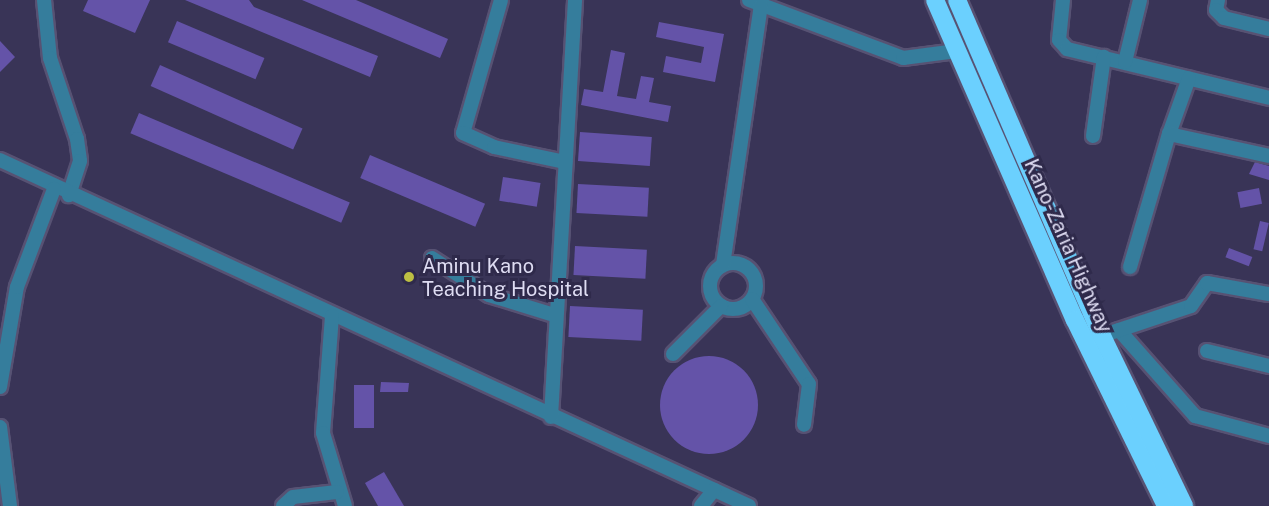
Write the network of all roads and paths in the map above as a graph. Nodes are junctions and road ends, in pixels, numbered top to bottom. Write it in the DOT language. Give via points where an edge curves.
graph roads {
  1 [pos="44,0"];
  2 [pos="501,0"];
  3 [pos="575,0"];
  4 [pos="935,0"];
  5 [pos="957,0"];
  6 [pos="1063,0"];
  7 [pos="1140,0"];
  8 [pos="1218,0"];
  9 [pos="755,2"];
  10 [pos="1269,29"];
  11 [pos="957,51"];
  12 [pos="1104,57"];
  13 [pos="1125,62"];
  14 [pos="1189,78"];
  15 [pos="1269,98"];
  16 [pos="1169,134"];
  17 [pos="1093,136"];
  18 [pos="1269,156"];
  19 [pos="0,160"];
  20 [pos="565,162"];
  21 [pos="54,189"];
  22 [pos="69,195"];
  23 [pos="432,258"];
  24 [pos="723,265"];
  25 [pos="1130,267"];
  26 [pos="1268,289"];
  27 [pos="752,299"];
  28 [pos="721,306"];
  29 [pos="554,315"];
  30 [pos="333,316"];
  31 [pos="1110,333"];
  32 [pos="1207,351"];
  33 [pos="673,354"];
  34 [pos="1269,366"];
  35 [pos="0,387"];
  36 [pos="551,417"];
  37 [pos="804,425"];
  38 [pos="0,427"];
  39 [pos="1269,436"];
  40 [pos="714,490"];
  41 [pos="337,492"];
  42 [pos="10,506"];
  43 [pos="283,506"];
  44 [pos="345,506"];
  45 [pos="701,506"];
  46 [pos="749,506"];
  47 [pos="1166,506"];
  48 [pos="1184,506"];
  1 -- 22 [label="street" via="50,58 77,139 80,161"];
  2 -- 20 [label="street" via="463,133 494,147"];
  3 -- 20 [label="street"];
  4 -- 11 [label="highway, Kano-Zaria Highway"];
  5 -- 31 [label="highway, Kano-Zaria Highway"];
  6 -- 12 [label="street" via="1061,46"];
  7 -- 13 [label="street"];
  8 -- 10 [label="street" via="1216,10 1224,18"];
  9 -- 11 [label="street" via="903,58"];
  9 -- 24 [label="street"];
  11 -- 47 [label="highway, Kano-Zaria Highway" via="1075,320"];
  12 -- 13 [label="street"];
  12 -- 17 [label="street"];
  13 -- 14 [label="street"];
  14 -- 15 [label="street"];
  14 -- 16 [label="street"];
  16 -- 18 [label="street"];
  16 -- 25 [label="street"];
  19 -- 21 [label="street"];
  20 -- 29 [label="street"];
  21 -- 22 [label="street"];
  21 -- 35 [label="street" via="25,259"];
  22 -- 30 [label="street"];
  23 -- 29 [label="street" via="489,295"];
  24 -- 27 [label="street" via="734,263 754,276"];
  24 -- 28 [label="street" via="710,284"];
  26 -- 31 [label="street" via="1207,283 1191,306"];
  27 -- 28 [label="street" via="743,306"];
  27 -- 37 [label="street" via="809,384"];
  28 -- 33 [label="street"];
  29 -- 36 [label="street"];
  30 -- 36 [label="street"];
  30 -- 41 [label="street" via="323,433"];
  31 -- 39 [label="street" via="1195,416"];
  31 -- 48 [label="highway, Kano-Zaria Highway"];
  32 -- 34 [label="street"];
  36 -- 40 [label="street"];
  38 -- 42 [label="street"];
  40 -- 45 [label="street"];
  40 -- 46 [label="street"];
  41 -- 43 [label="street" via="310,492"];
  41 -- 44 [label="street"];
}
